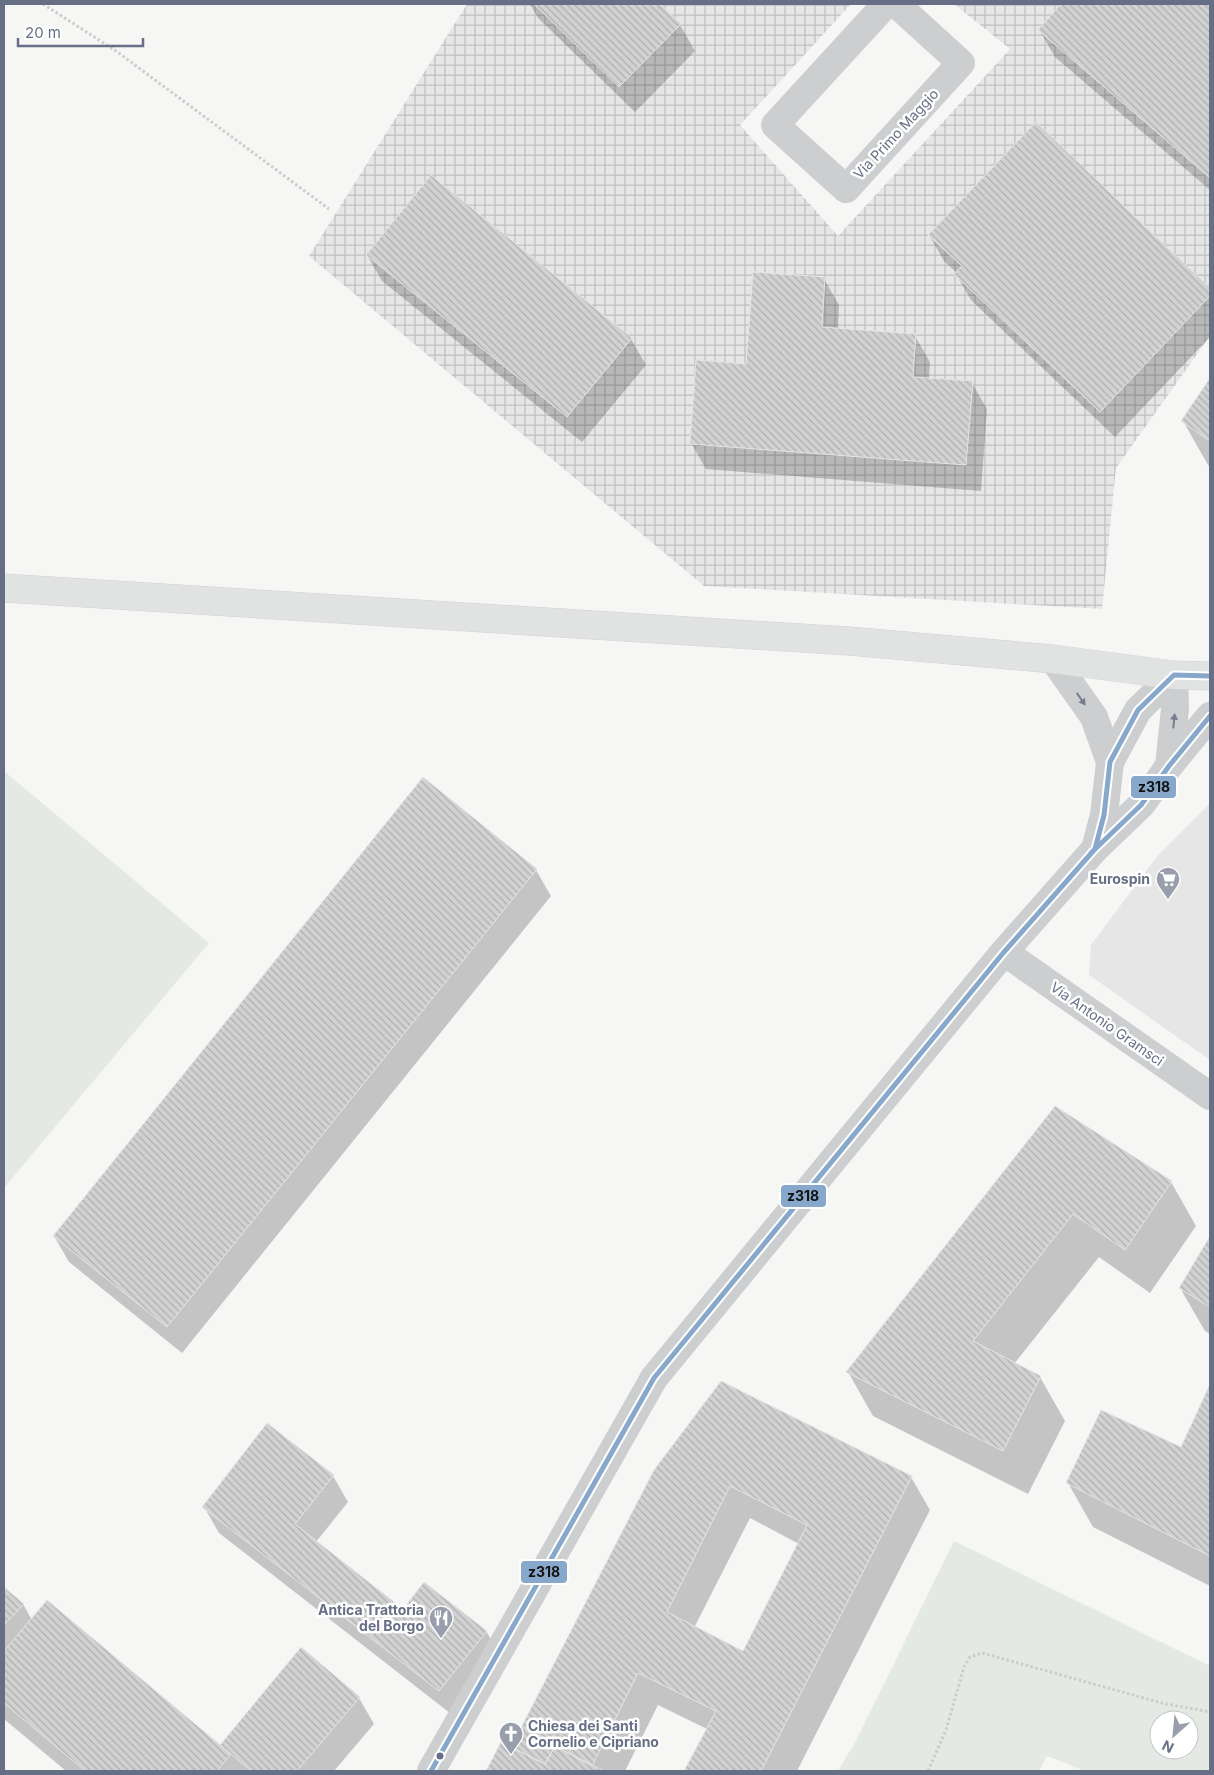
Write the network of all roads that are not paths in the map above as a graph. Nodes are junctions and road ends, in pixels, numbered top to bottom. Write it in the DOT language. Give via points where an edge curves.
graph roads {
  1 [pos="886,4"];
  2 [pos="896,4"];
  3 [pos="4,588"];
  4 [pos="1053,658"];
  5 [pos="1174,675"];
  6 [pos="1210,676"];
  7 [pos="1210,716"];
  8 [pos="1110,762"];
  9 [pos="1169,766"];
  10 [pos="1095,849"];
  11 [pos="1004,952"];
  12 [pos="1210,1096"];
  13 [pos="431,1771"];
  1 -- 2 [label="street, Via Primo Maggio" via="775,125 846,189 961,64"];
  3 -- 4 [label="main road" via="850,640"];
  4 -- 5 [label="main road"];
  4 -- 8 [label="street, one-way" via="1094,717"];
  5 -- 6 [label="main road"];
  5 -- 8 [label="street" via="1138,710"];
  9 -- 5 [label="street, one-way" via="1175,709"];
  7 -- 9 [label="street"];
  8 -- 10 [label="street" via="1104,815"];
  9 -- 10 [label="street" via="1141,805"];
  10 -- 11 [label="street"];
  11 -- 12 [label="street, Via Antonio Gramsci"];
  11 -- 13 [label="street" via="654,1378"];
}
